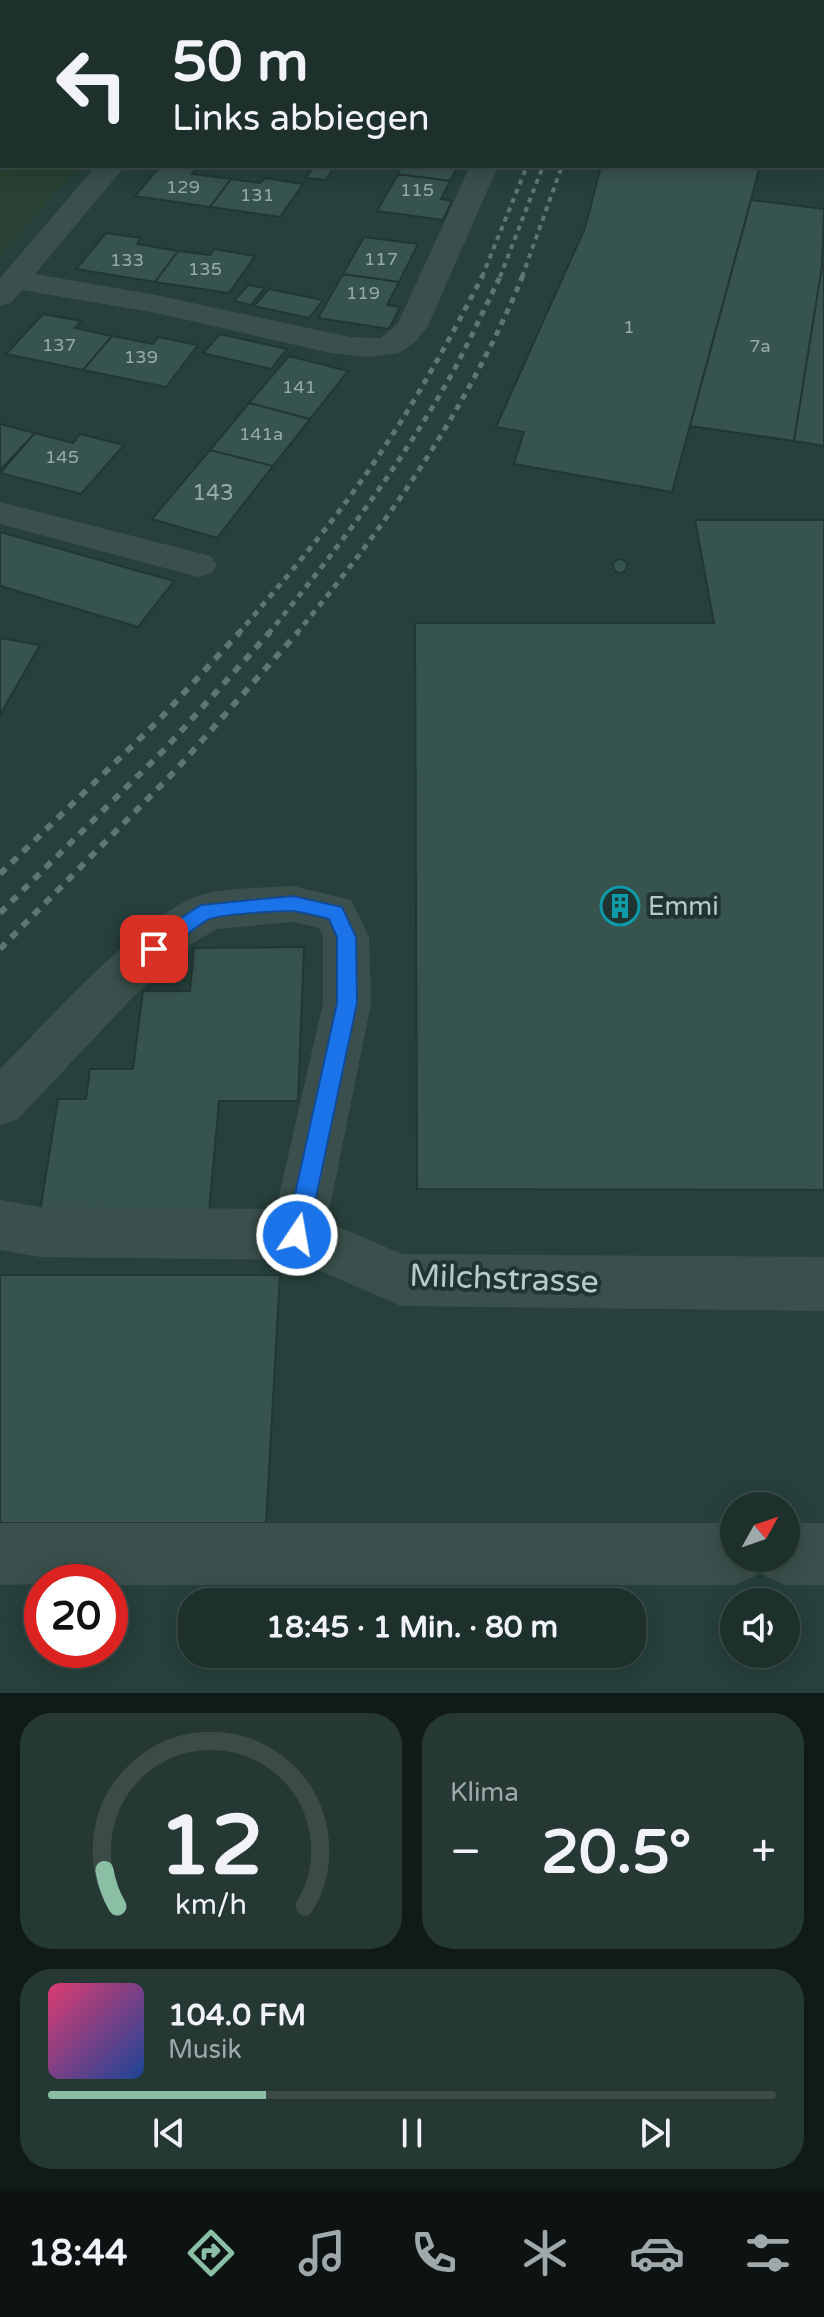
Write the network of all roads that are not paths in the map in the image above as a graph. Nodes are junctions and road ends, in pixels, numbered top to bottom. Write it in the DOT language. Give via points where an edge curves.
graph roads {
  1 [pos="109,168"];
  2 [pos="483,168"];
  3 [pos="8,288"];
  4 [pos="0,513"];
  5 [pos="198,565"];
  6 [pos="0,1103"];
  7 [pos="0,1225"];
  8 [pos="297,1235"];
  9 [pos="824,1284"];
  10 [pos="0,1554"];
  11 [pos="720,1554"];
  12 [pos="800,1554"];
  13 [pos="824,1554"];
  1 -- 3 [label="street"];
  2 -- 3 [label="street" via="412,326 384,347 326,341 130,297"];
  4 -- 5 [label="street"];
  6 -- 8 [label="street" via="115,984 174,932 208,911 293,904 335,913 346,937 347,1003"];
  7 -- 8 [label="street, Milchstrasse" via="40,1232"];
  8 -- 9 [label="street, Milchstrasse" via="401,1280"];
  10 -- 11 [label="street"];
  12 -- 13 [label="street"];
}
